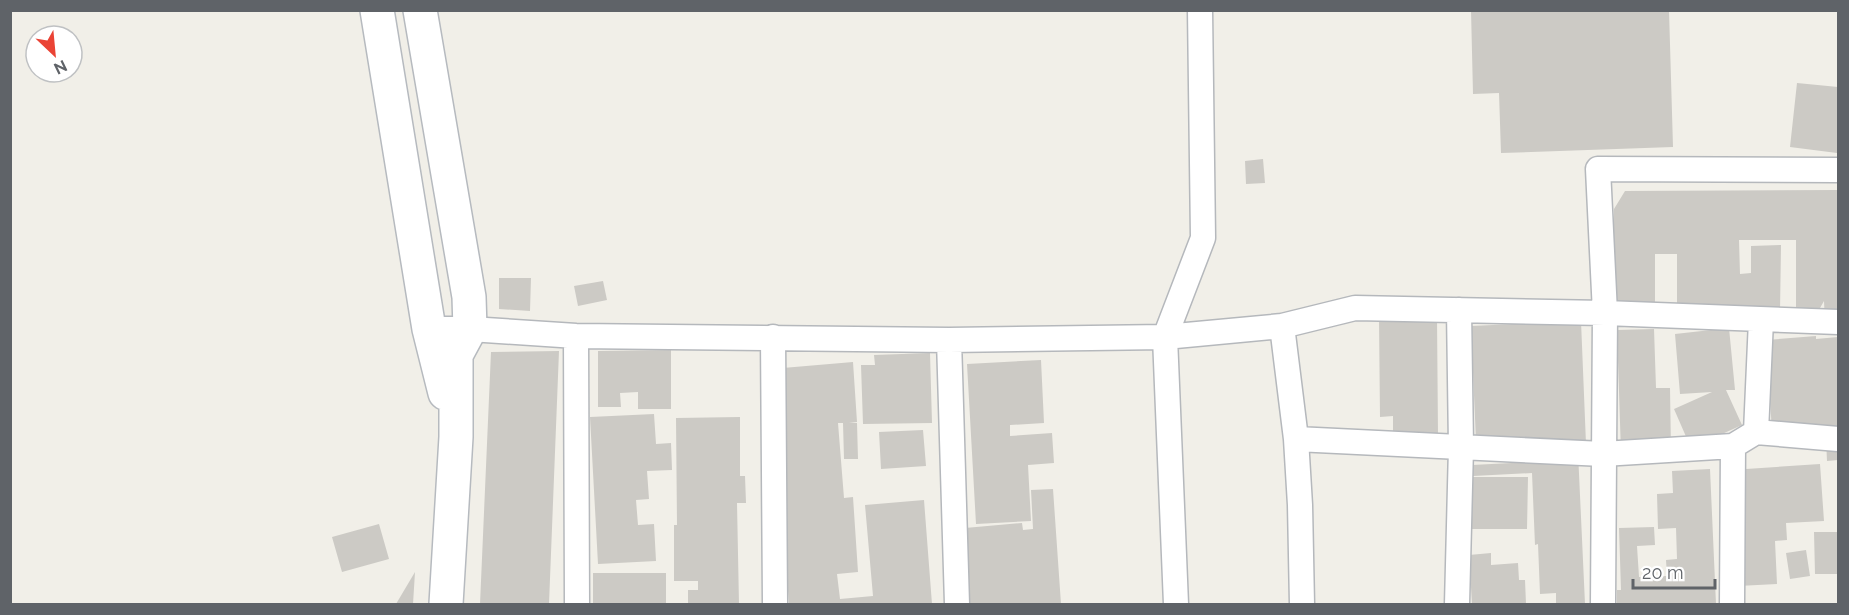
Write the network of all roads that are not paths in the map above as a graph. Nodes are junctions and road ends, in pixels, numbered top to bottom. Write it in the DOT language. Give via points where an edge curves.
graph roads {
  1 [pos="377,10"];
  2 [pos="420,10"];
  3 [pos="1200,10"];
  4 [pos="1839,170"];
  5 [pos="1459,310"];
  6 [pos="1605,314"];
  7 [pos="1761,320"];
  8 [pos="1839,322"];
  9 [pos="1282,326"];
  10 [pos="429,328"];
  11 [pos="470,329"];
  12 [pos="576,336"];
  13 [pos="774,337"];
  14 [pos="1165,337"];
  15 [pos="949,340"];
  16 [pos="1756,432"];
  17 [pos="456,437"];
  18 [pos="1296,439"];
  19 [pos="1839,439"];
  20 [pos="1733,446"];
  21 [pos="1461,447"];
  22 [pos="1603,454"];
  23 [pos="446,604"];
  24 [pos="576,604"];
  25 [pos="775,604"];
  26 [pos="957,604"];
  27 [pos="1176,604"];
  28 [pos="1302,604"];
  29 [pos="1457,604"];
  30 [pos="1603,604"];
  31 [pos="1732,604"];
  1 -- 10 [label="main road"];
  2 -- 11 [label="main road" via="469,297"];
  3 -- 14 [label="street" via="1203,238"];
  4 -- 6 [label="street" via="1598,169"];
  5 -- 6 [label="street"];
  5 -- 9 [label="street" via="1355,308"];
  5 -- 21 [label="street"];
  6 -- 7 [label="street"];
  6 -- 22 [label="street"];
  7 -- 8 [label="street"];
  7 -- 16 [label="street"];
  9 -- 14 [label="street"];
  9 -- 18 [label="street"];
  10 -- 11 [label="street"];
  10 -- 17 [label="main road"];
  11 -- 12 [label="street"];
  11 -- 17 [label="main road" via="456,355"];
  12 -- 13 [label="street"];
  12 -- 24 [label="street"];
  13 -- 15 [label="street"];
  13 -- 25 [label="street"];
  14 -- 15 [label="street"];
  14 -- 27 [label="street"];
  15 -- 26 [label="street"];
  16 -- 19 [label="street"];
  16 -- 20 [label="street"];
  17 -- 23 [label="main road"];
  18 -- 21 [label="street"];
  18 -- 28 [label="street"];
  20 -- 22 [label="street"];
  20 -- 31 [label="street"];
  21 -- 22 [label="street"];
  21 -- 29 [label="street"];
  22 -- 30 [label="street"];
}
